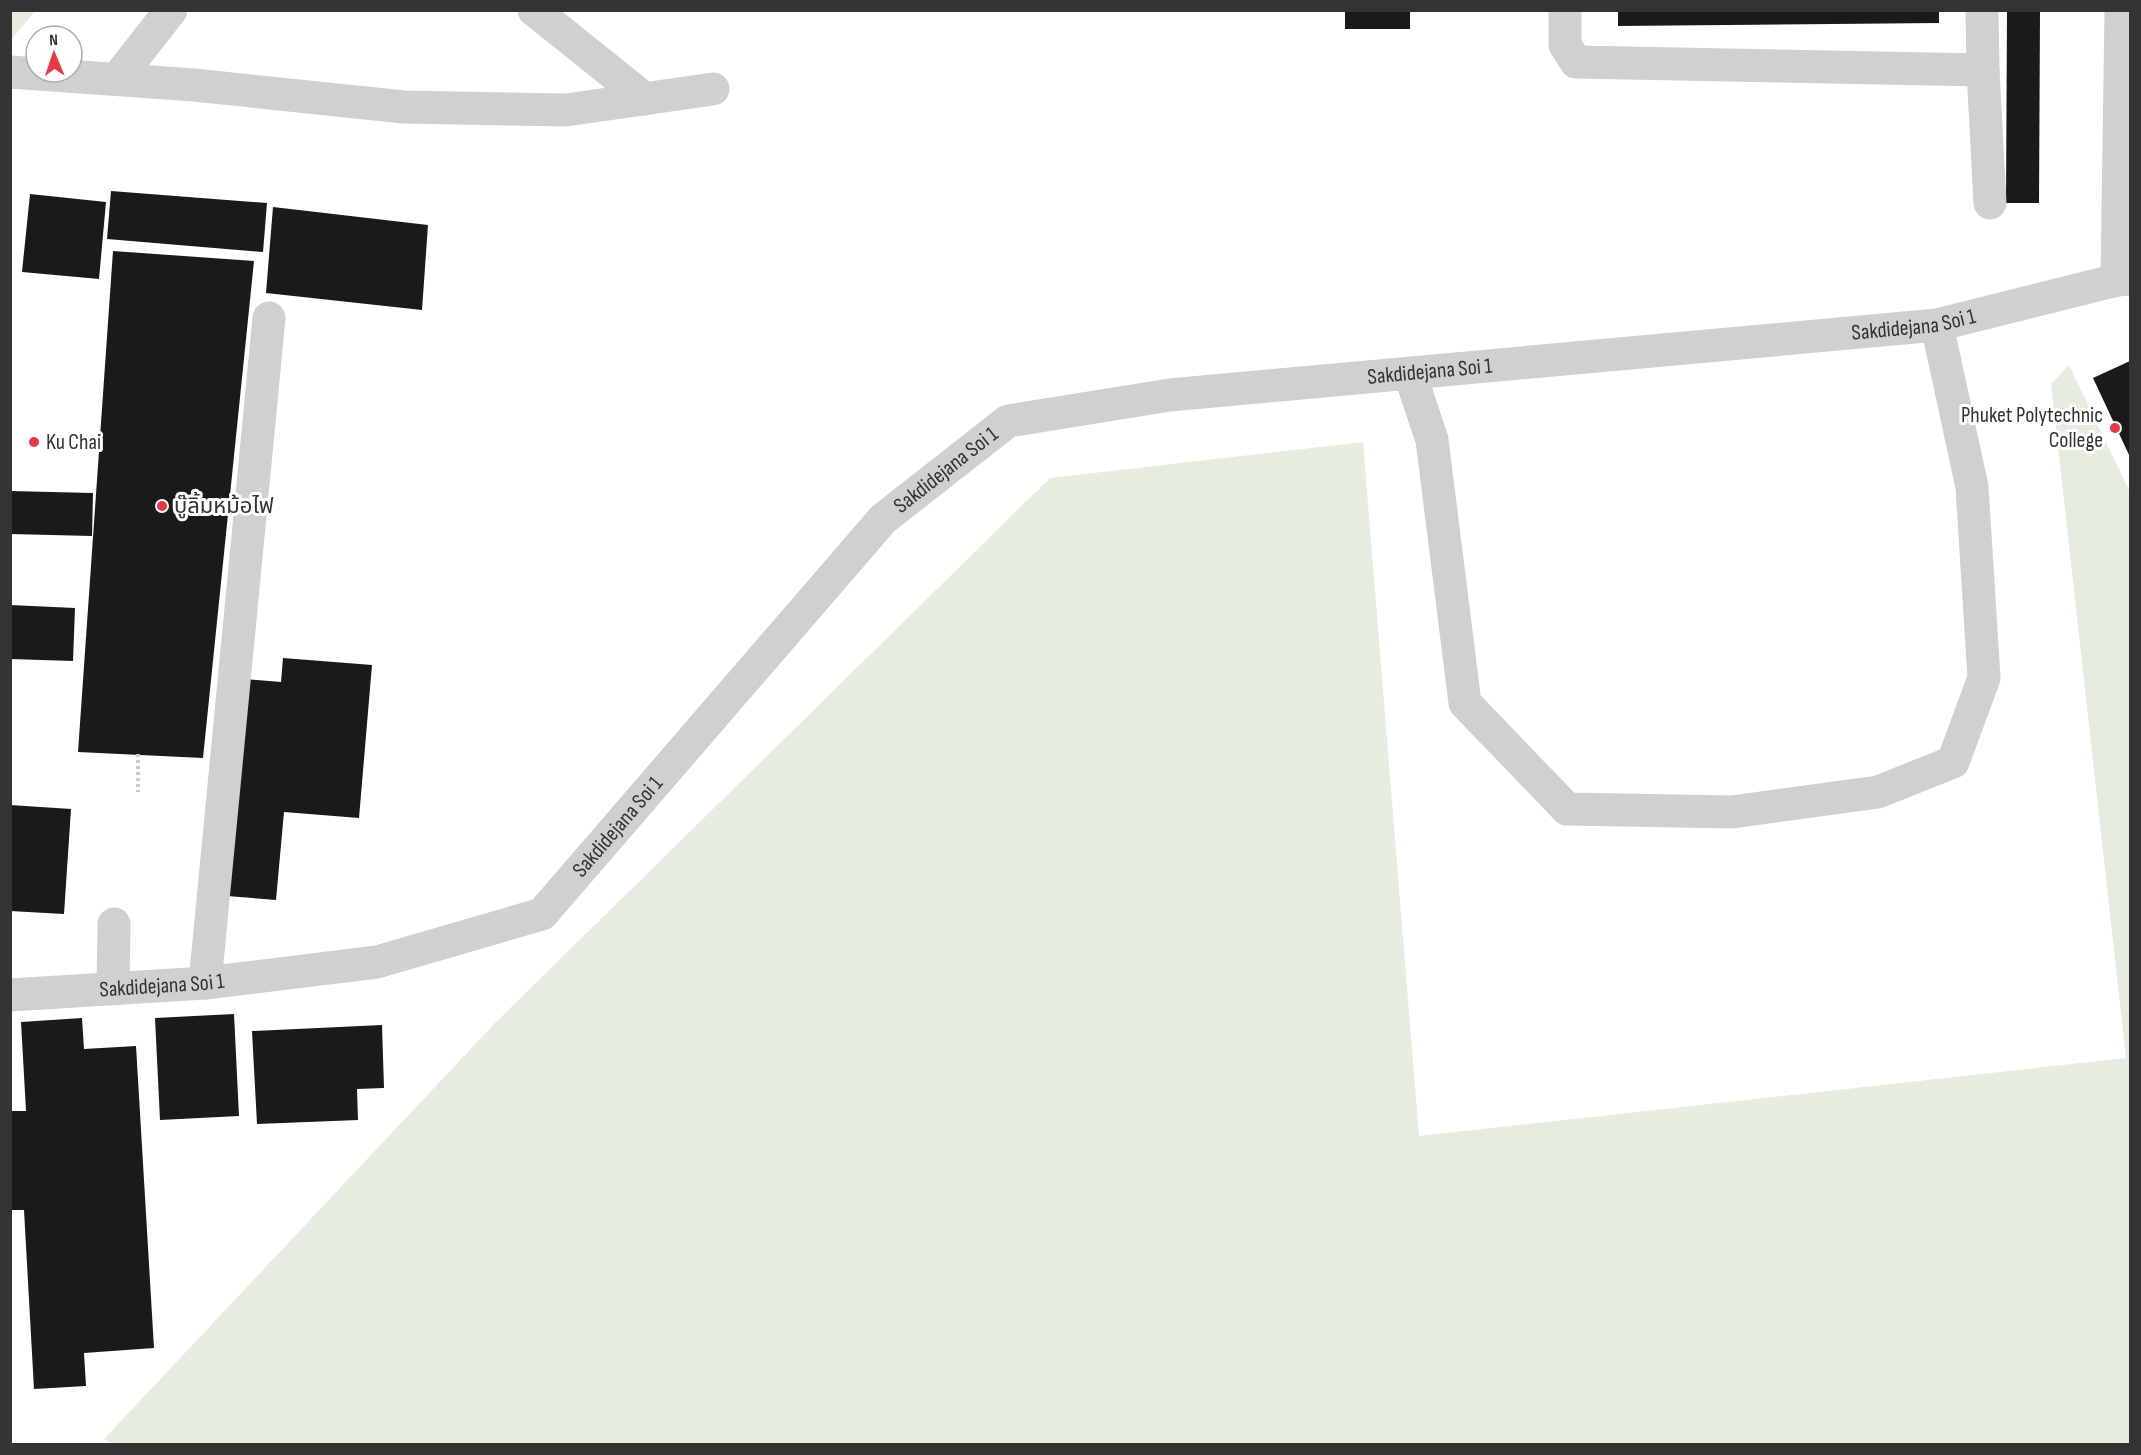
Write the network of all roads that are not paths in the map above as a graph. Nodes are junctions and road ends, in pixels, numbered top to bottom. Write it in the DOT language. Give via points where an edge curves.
graph roads {
  1 [pos="171,10"];
  2 [pos="534,10"];
  3 [pos="1565,10"];
  4 [pos="1982,10"];
  5 [pos="2121,10"];
  6 [pos="1983,70"];
  7 [pos="10,72"];
  8 [pos="117,79"];
  9 [pos="713,89"];
  10 [pos="645,99"];
  11 [pos="1990,202"];
  12 [pos="2124,279"];
  13 [pos="269,318"];
  14 [pos="1937,325"];
  15 [pos="1410,374"];
  16 [pos="114,924"];
  17 [pos="205,983"];
  18 [pos="113,988"];
  19 [pos="10,995"];
  1 -- 8 [label="street"];
  2 -- 10 [label="street"];
  3 -- 6 [label="street" via="1565,45 1576,62"];
  4 -- 6 [label="street"];
  5 -- 12 [label="street"];
  6 -- 11 [label="street"];
  7 -- 8 [label="street"];
  8 -- 10 [label="street" via="404,106 566,110"];
  9 -- 10 [label="street"];
  12 -- 14 [label="street, Sakdidejana Soi 1"];
  13 -- 17 [label="street"];
  14 -- 15 [label="street, Sakdidejana Soi 1"];
  14 -- 15 [label="street" via="1972,487 1984,678 1953,762 1878,792 1732,812 1567,810 1465,703 1432,440"];
  15 -- 17 [label="street, Sakdidejana Soi 1" via="1170,395 1008,421 883,519 542,914 377,962"];
  16 -- 18 [label="street"];
  17 -- 18 [label="street, Sakdidejana Soi 1"];
  18 -- 19 [label="street, Sakdidejana Soi 1"];
}
